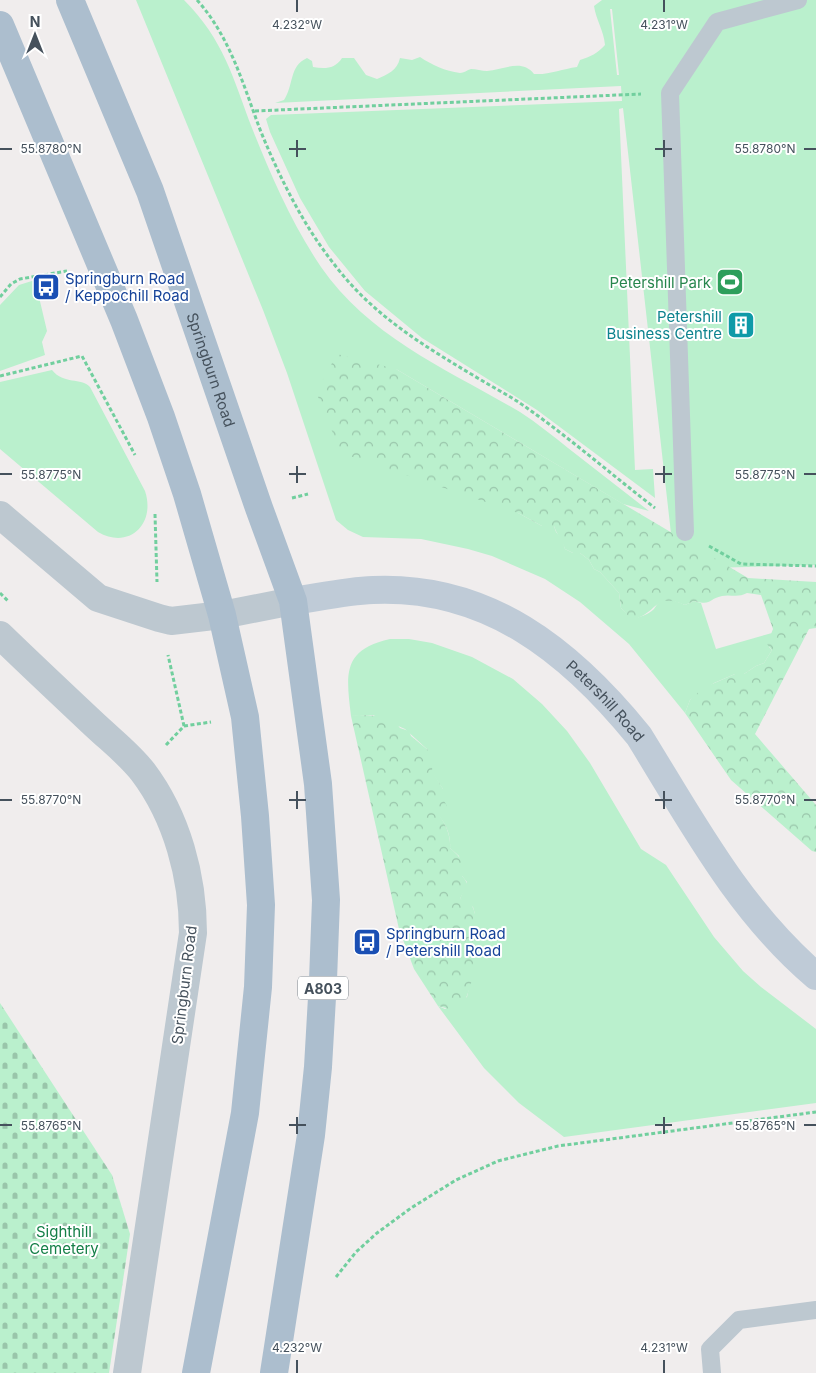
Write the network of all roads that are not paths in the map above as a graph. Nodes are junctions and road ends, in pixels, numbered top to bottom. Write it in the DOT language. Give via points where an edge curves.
graph roads {
  1 [pos="70,0"];
  2 [pos="798,0"];
  3 [pos="0,25"];
  4 [pos="0,515"];
  5 [pos="686,532"];
  6 [pos="293,601"];
  7 [pos="222,615"];
  8 [pos="0,635"];
  9 [pos="816,976"];
  10 [pos="816,1310"];
  11 [pos="126,1373"];
  12 [pos="196,1373"];
  13 [pos="274,1373"];
  14 [pos="712,1373"];
  1 -- 6 [label="main road, Springburn Road / A803" via="150,191"];
  2 -- 5 [label="lane" via="717,22 670,93"];
  3 -- 7 [label="main road" via="101,265 160,417"];
  4 -- 7 [label="street" via="98,598 171,622"];
  6 -- 7 [label="street"];
  6 -- 9 [label="street, Petershill Road" via="373,590 424,593 488,611 544,642 576,668 639,736 734,888 764,924"];
  6 -- 13 [label="main road, Springburn Road / A803" via="318,784 326,900 311,1135"];
  7 -- 12 [label="main road" via="245,716 255,816 261,934 245,1113"];
  8 -- 11 [label="street, Springburn Road" via="143,772 169,818 189,883 193,933"];
  10 -- 14 [label="lane" via="739,1320 710,1350"];
}
